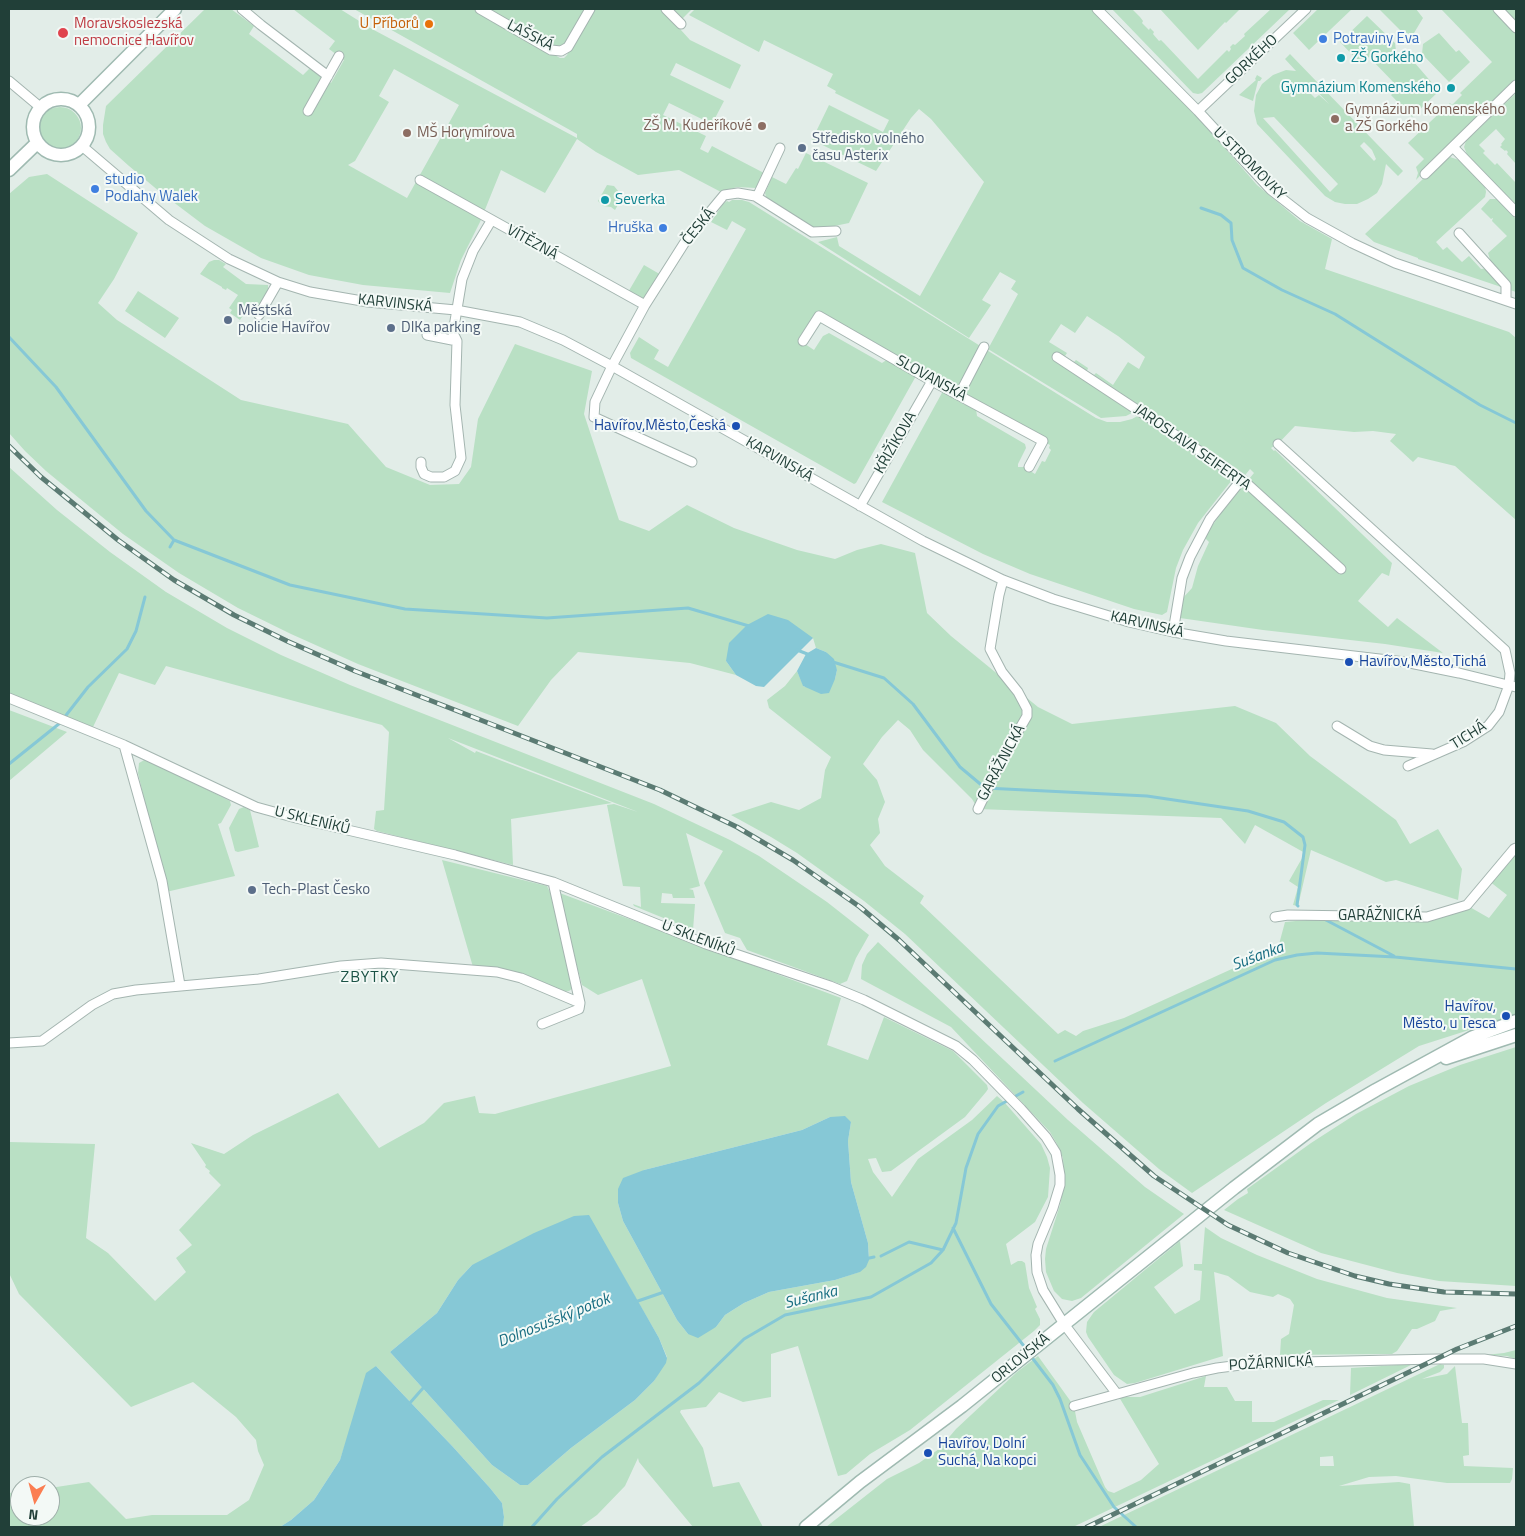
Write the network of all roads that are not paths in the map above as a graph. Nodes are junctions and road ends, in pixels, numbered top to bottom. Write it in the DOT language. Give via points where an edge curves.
graph roads {
  1 [pos="175,9"];
  2 [pos="242,9"];
  3 [pos="480,9"];
  4 [pos="590,9"];
  5 [pos="666,9"];
  6 [pos="1097,9"];
  7 [pos="1306,9"];
  8 [pos="1498,9"];
  9 [pos="681,24"];
  10 [pos="1516,28"];
  11 [pos="339,56"];
  12 [pos="328,76"];
  13 [pos="9,81"];
  14 [pos="1516,85"];
  15 [pos="78,105"];
  16 [pos="40,107"];
  17 [pos="308,111"];
  18 [pos="1198,111"];
  19 [pos="37,143"];
  20 [pos="82,146"];
  21 [pos="1453,147"];
  22 [pos="780,148"];
  23 [pos="9,170"];
  24 [pos="1425,174"];
  25 [pos="420,180"];
  26 [pos="757,197"];
  27 [pos="1516,212"];
  28 [pos="491,221"];
  29 [pos="836,231"];
  30 [pos="1459,233"];
  31 [pos="278,282"];
  32 [pos="1506,300"];
  33 [pos="1516,304"];
  34 [pos="645,306"];
  35 [pos="456,310"];
  36 [pos="259,315"];
  37 [pos="428,335"];
  38 [pos="457,340"];
  39 [pos="803,341"];
  40 [pos="984,347"];
  41 [pos="1057,358"];
  42 [pos="612,366"];
  43 [pos="932,380"];
  44 [pos="959,395"];
  45 [pos="1278,444"];
  46 [pos="421,462"];
  47 [pos="692,462"];
  48 [pos="1029,468"];
  49 [pos="1242,479"];
  50 [pos="860,506"];
  51 [pos="1341,569"];
  52 [pos="1004,580"];
  53 [pos="1173,632"];
  54 [pos="1513,686"];
  55 [pos="9,698"];
  56 [pos="1338,726"];
  57 [pos="124,744"];
  58 [pos="1435,755"];
  59 [pos="1408,766"];
  60 [pos="979,805"];
  61 [pos="1516,848"];
  62 [pos="552,882"];
  63 [pos="1275,917"];
  64 [pos="180,985"];
  65 [pos="580,1003"];
  66 [pos="1516,1021"];
  67 [pos="542,1024"];
  68 [pos="1516,1035"];
  69 [pos="9,1043"];
  70 [pos="1411,1070"];
  71 [pos="1064,1324"];
  72 [pos="1516,1364"];
  73 [pos="1117,1394"];
  74 [pos="1074,1406"];
  75 [pos="806,1527"];
  1 -- 15 [label="main road"];
  2 -- 12 [label="street"];
  3 -- 4 [label="street, LAŠSKÁ" via="551,50 561,51 568,47"];
  5 -- 9 [label="street"];
  6 -- 18 [label="street, U STROMOVKY"];
  7 -- 18 [label="street, GORKÉHO"];
  8 -- 10 [label="street"];
  11 -- 12 [label="street"];
  12 -- 17 [label="street"];
  13 -- 16 [label="street"];
  14 -- 21 [label="street"];
  15 -- 16 [label="main road" via="61,99 48,101"];
  15 -- 20 [label="main road" via="86,114 89,125 88,136"];
  16 -- 19 [label="main road" via="32,123"];
  18 -- 32 [label="street, U STROMOVKY" via="1271,190 1307,218 1395,263"];
  19 -- 20 [label="main road" via="46,152 59,156"];
  19 -- 23 [label="main road"];
  20 -- 31 [label="street, KARVINSKÁ" via="177,226 229,259"];
  21 -- 24 [label="street"];
  21 -- 27 [label="street"];
  22 -- 26 [label="street"];
  25 -- 28 [label="street, VÍTĚZNÁ"];
  26 -- 29 [label="street, ČESKÁ" via="812,232"];
  26 -- 34 [label="street, ČESKÁ" via="738,192 724,195 685,242"];
  28 -- 34 [label="street, VÍTĚZNÁ"];
  28 -- 35 [label="street" via="462,278"];
  30 -- 32 [label="street" via="1506,285"];
  31 -- 35 [label="street, KARVINSKÁ" via="310,292 368,302"];
  31 -- 36 [label="street"];
  32 -- 33 [label="street, U STROMOVKY"];
  34 -- 42 [label="street, ČESKÁ"];
  35 -- 38 [label="street" via="453,333"];
  35 -- 42 [label="street, KARVINSKÁ" via="520,322"];
  37 -- 38 [label="street"];
  38 -- 46 [label="street" via="455,405 461,458 455,471 444,477 424,474"];
  39 -- 43 [label="street, SLOVANSKÁ" via="819,316"];
  40 -- 44 [label="street"];
  41 -- 49 [label="street, JAROSLAVA SEIFERTA"];
  42 -- 47 [label="street, ČESKÁ" via="595,402 594,417"];
  42 -- 50 [label="street, KARVINSKÁ"];
  43 -- 44 [label="street, SLOVANSKÁ"];
  43 -- 50 [label="street, KŘIŽÍKOVA"];
  44 -- 48 [label="street, SLOVANSKÁ" via="1043,441"];
  45 -- 54 [label="street" via="1505,650"];
  49 -- 51 [label="street, JAROSLAVA SEIFERTA"];
  49 -- 53 [label="street" via="1210,519 1190,557 1182,578"];
  50 -- 52 [label="street, KARVINSKÁ"];
  52 -- 53 [label="street, KARVINSKÁ" via="1089,611"];
  52 -- 60 [label="street, GARÁŽNICKÁ" via="990,649 1021,697 1027,716"];
  53 -- 54 [label="street, KARVINSKÁ" via="1405,662"];
  54 -- 58 [label="street, TICHÁ" via="1488,726 1464,742"];
  55 -- 57 [label="street, U SKLENÍKŮ"];
  56 -- 58 [label="street" via="1370,746"];
  57 -- 62 [label="street, U SKLENÍKŮ" via="256,807"];
  57 -- 64 [label="street" via="162,881"];
  58 -- 59 [label="street, TICHÁ"];
  61 -- 63 [label="street, GARÁŽNICKÁ" via="1466,905 1427,917"];
  62 -- 65 [label="street"];
  62 -- 71 [label="street, U SKLENÍKŮ" via="706,944 864,1000 956,1046 973,1060 1046,1137 1056,1154 1060,1175 1058,1191 1038,1244 1036,1266 1044,1290"];
  64 -- 65 [label="street" via="258,979 381,963 497,972"];
  64 -- 69 [label="street" via="113,994 42,1041"];
  65 -- 67 [label="street" via="579,1009"];
  66 -- 70 [label="main road" via="1473,1037"];
  68 -- 70 [label="main road"];
  70 -- 71 [label="main road, ORLOVSKÁ" via="1318,1124"];
  71 -- 73 [label="street"];
  71 -- 75 [label="main road, ORLOVSKÁ"];
  72 -- 73 [label="street, POŽÁRNICKÁ" via="1444,1359 1256,1363 1193,1373"];
  73 -- 74 [label="street, POŽÁRNICKÁ"];
}
